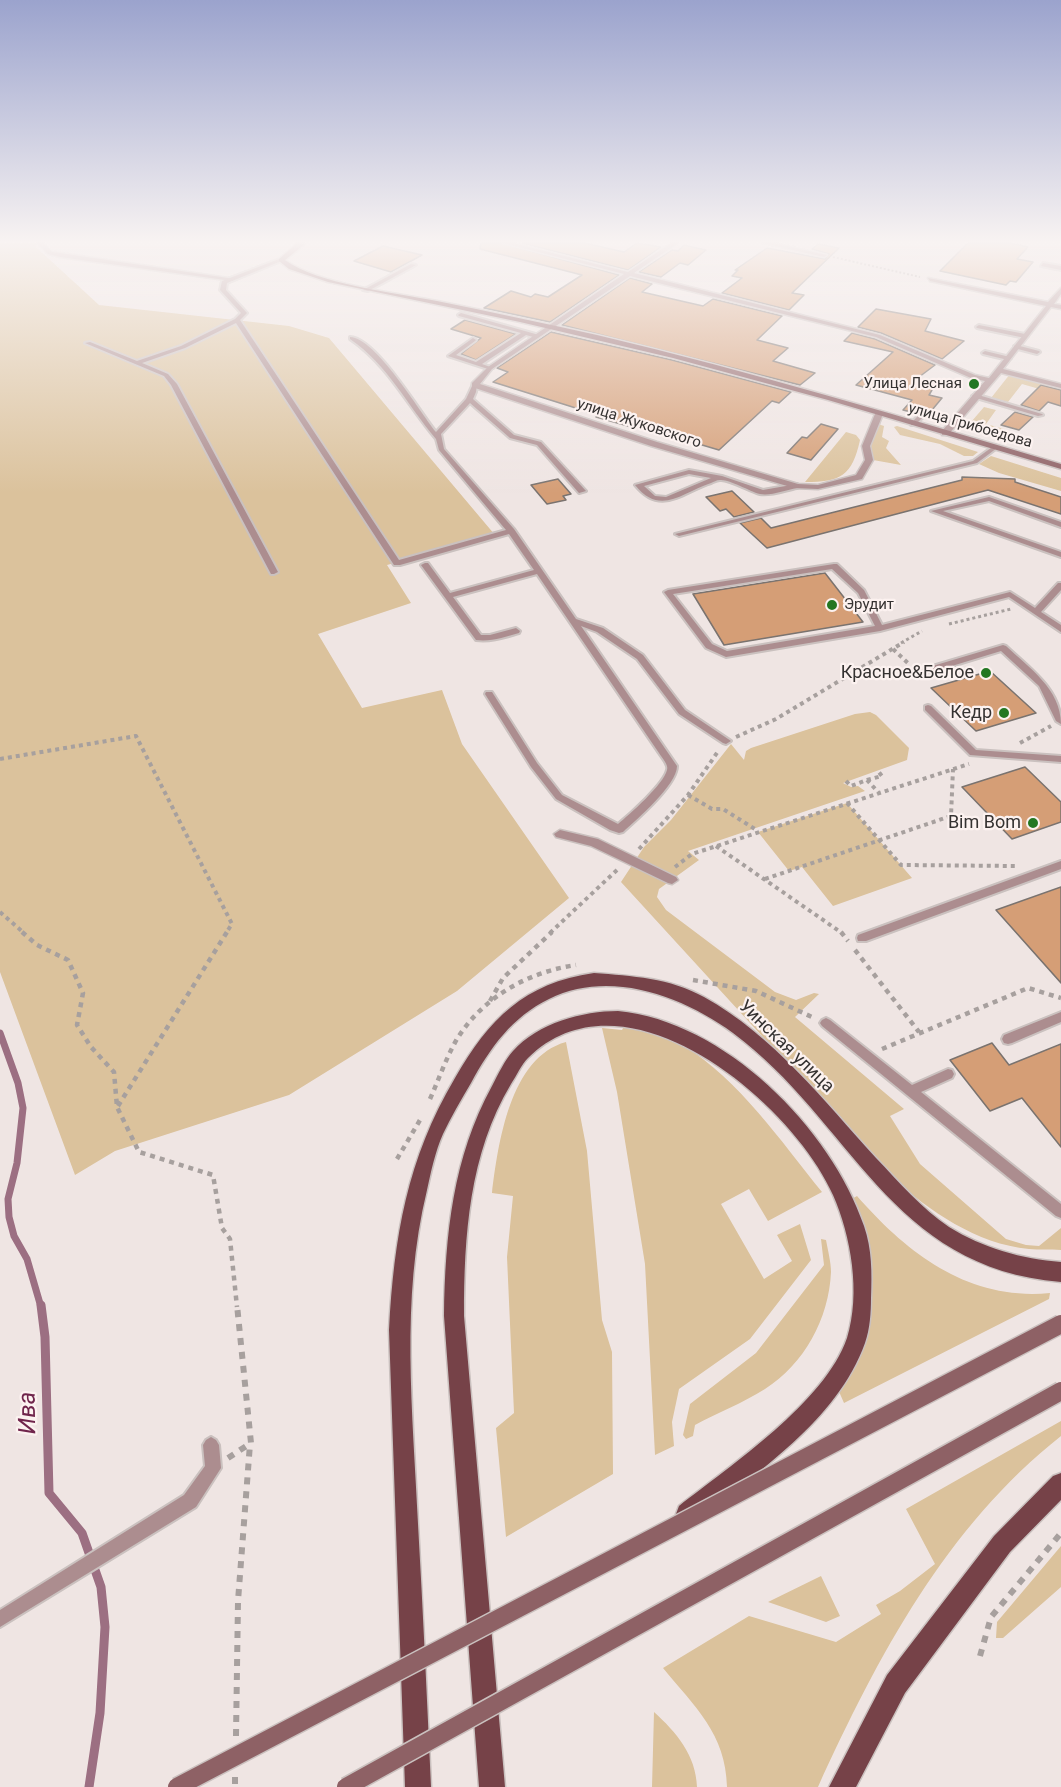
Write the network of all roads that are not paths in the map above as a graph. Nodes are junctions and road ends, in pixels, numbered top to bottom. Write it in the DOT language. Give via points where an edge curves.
graph roads {
  1 [pos="224,326"];
  2 [pos="241,326"];
  3 [pos="502,326"];
  4 [pos="551,326"];
  5 [pos="558,326"];
  6 [pos="840,326"];
  7 [pos="1033,326"];
  8 [pos="979,327"];
  9 [pos="525,333"];
  10 [pos="537,336"];
  11 [pos="1025,336"];
  12 [pos="352,338"];
  13 [pos="473,340"];
  14 [pos="88,343"];
  15 [pos="1017,347"];
  16 [pos="985,352"];
  17 [pos="1037,352"];
  18 [pos="1008,358"];
  19 [pos="136,363"];
  20 [pos="477,364"];
  21 [pos="490,368"];
  22 [pos="999,370"];
  23 [pos="990,380"];
  24 [pos="475,385"];
  25 [pos="1061,386"];
  26 [pos="975,396"];
  27 [pos="469,399"];
  28 [pos="879,414"];
  29 [pos="1040,415"];
  30 [pos="921,416"];
  31 [pos="913,424"];
  32 [pos="945,433"];
  33 [pos="438,438"];
  34 [pos="995,447"];
  35 [pos="1061,467"];
  36 [pos="720,477"];
  37 [pos="797,486"];
  38 [pos="582,491"];
  39 [pos="1061,525"];
  40 [pos="511,531"];
  41 [pos="679,534"];
  42 [pos="1061,555"];
  43 [pos="425,565"];
  44 [pos="538,571"];
  45 [pos="274,573"];
  46 [pos="1061,585"];
  47 [pos="448,596"];
  48 [pos="1036,612"];
  49 [pos="572,620"];
  50 [pos="880,628"];
  51 [pos="1061,629"];
  52 [pos="516,631"];
  53 [pos="919,673"];
  54 [pos="489,694"];
  55 [pos="928,708"];
  56 [pos="1061,721"];
  57 [pos="726,741"];
  58 [pos="1061,759"];
  59 [pos="560,834"];
  60 [pos="1061,865"];
  61 [pos="669,878"];
  62 [pos="862,938"];
  63 [pos="1061,1017"];
  64 [pos="826,1023"];
  65 [pos="1008,1038"];
  66 [pos="948,1074"];
  67 [pos="910,1091"];
  68 [pos="1061,1212"];
  69 [pos="1061,1272"];
  70 [pos="1061,1324"];
  71 [pos="1061,1391"];
  72 [pos="211,1445"];
  73 [pos="1061,1484"];
  74 [pos="660,1537"];
  75 [pos="0,1619"];
  76 [pos="177,1787"];
  77 [pos="346,1787"];
  78 [pos="418,1787"];
  79 [pos="492,1787"];
  80 [pos="842,1787"];
  1 -- 19 [label="lane"];
  2 -- 40 [label="lane" via="397,563"];
  3 -- 9 [label="lane"];
  4 -- 10 [label="street"];
  5 -- 28 [label="street, улица Грибоедова"];
  6 -- 23 [label="street" via="878,336"];
  7 -- 11 [label="street"];
  8 -- 11 [label="lane"];
  9 -- 10 [label="lane"];
  9 -- 20 [label="lane"];
  10 -- 21 [label="street"];
  11 -- 15 [label="street"];
  12 -- 33 [label="lane" via="395,381"];
  13 -- 20 [label="lane" via="450,354"];
  14 -- 19 [label="lane"];
  15 -- 17 [label="lane"];
  15 -- 18 [label="street"];
  16 -- 18 [label="lane"];
  18 -- 22 [label="street"];
  19 -- 45 [label="lane" via="166,375 174,384"];
  20 -- 21 [label="lane"];
  21 -- 24 [label="street"];
  22 -- 23 [label="street"];
  22 -- 25 [label="street"];
  23 -- 26 [label="street"];
  24 -- 27 [label="lane"];
  24 -- 37 [label="street, улица Жуковского"];
  26 -- 29 [label="lane"];
  26 -- 32 [label="street"];
  27 -- 33 [label="lane" via="448,418"];
  27 -- 38 [label="lane" via="512,437 539,443"];
  28 -- 31 [label="street, улица Грибоедова"];
  28 -- 37 [label="street, улица Жуковского" via="867,446 869,460 859,477 818,487"];
  30 -- 31 [label="lane"];
  31 -- 32 [label="street, улица Грибоедова"];
  32 -- 34 [label="street, улица Грибоедова"];
  33 -- 40 [label="lane" via="441,449"];
  34 -- 35 [label="street, улица Грибоедова"];
  34 -- 41 [label="lane" via="975,462"];
  36 -- 36 [label="lane" via="689,472 639,485 658,500 682,495"];
  36 -- 37 [label="lane" via="762,492"];
  39 -- 42 [label="lane" via="989,499 935,512"];
  40 -- 44 [label="lane"];
  43 -- 47 [label="lane"];
  44 -- 47 [label="lane"];
  44 -- 49 [label="lane"];
  46 -- 48 [label="lane"];
  47 -- 52 [label="lane" via="479,638"];
  48 -- 50 [label="lane" via="1010,594"];
  48 -- 51 [label="lane"];
  49 -- 54 [label="lane" via="672,766 672,772 651,800 627,822 619,829 559,797"];
  49 -- 57 [label="lane" via="600,630 640,657 682,712"];
  50 -- 50 [label="lane" via="726,654 708,646 668,592 834,566 861,592"];
  53 -- 56 [label="lane" via="1002,648 1044,685"];
  55 -- 58 [label="lane" via="973,753"];
  59 -- 61 [label="street" via="594,842"];
  60 -- 62 [label="lane"];
  63 -- 65 [label="lane"];
  64 -- 67 [label="lane"];
  66 -- 67 [label="lane"];
  67 -- 68 [label="lane"];
  69 -- 78 [label="main road, Уинская улица, bridge" via="1020,1267 974,1249 932,1226 899,1197 813,1101 727,1017 691,998 630,979 574,982 539,996 510,1014 479,1050 434,1133 407,1228 401,1273 399,1330"];
  70 -- 74 [label="street, bridge"];
  71 -- 77 [label="street, bridge"];
  72 -- 75 [label="lane" via="213,1468 190,1501"];
  73 -- 80 [label="main road" via="1002,1544 896,1684"];
  74 -- 76 [label="street, bridge"];
  74 -- 79 [label="main road, bridge" via="786,1432 831,1386 856,1342 863,1295 861,1254 853,1217 831,1172 758,1085 707,1049 655,1025 610,1018 547,1035 520,1055 492,1101 474,1143 465,1182 454,1267 454,1316"];
}
